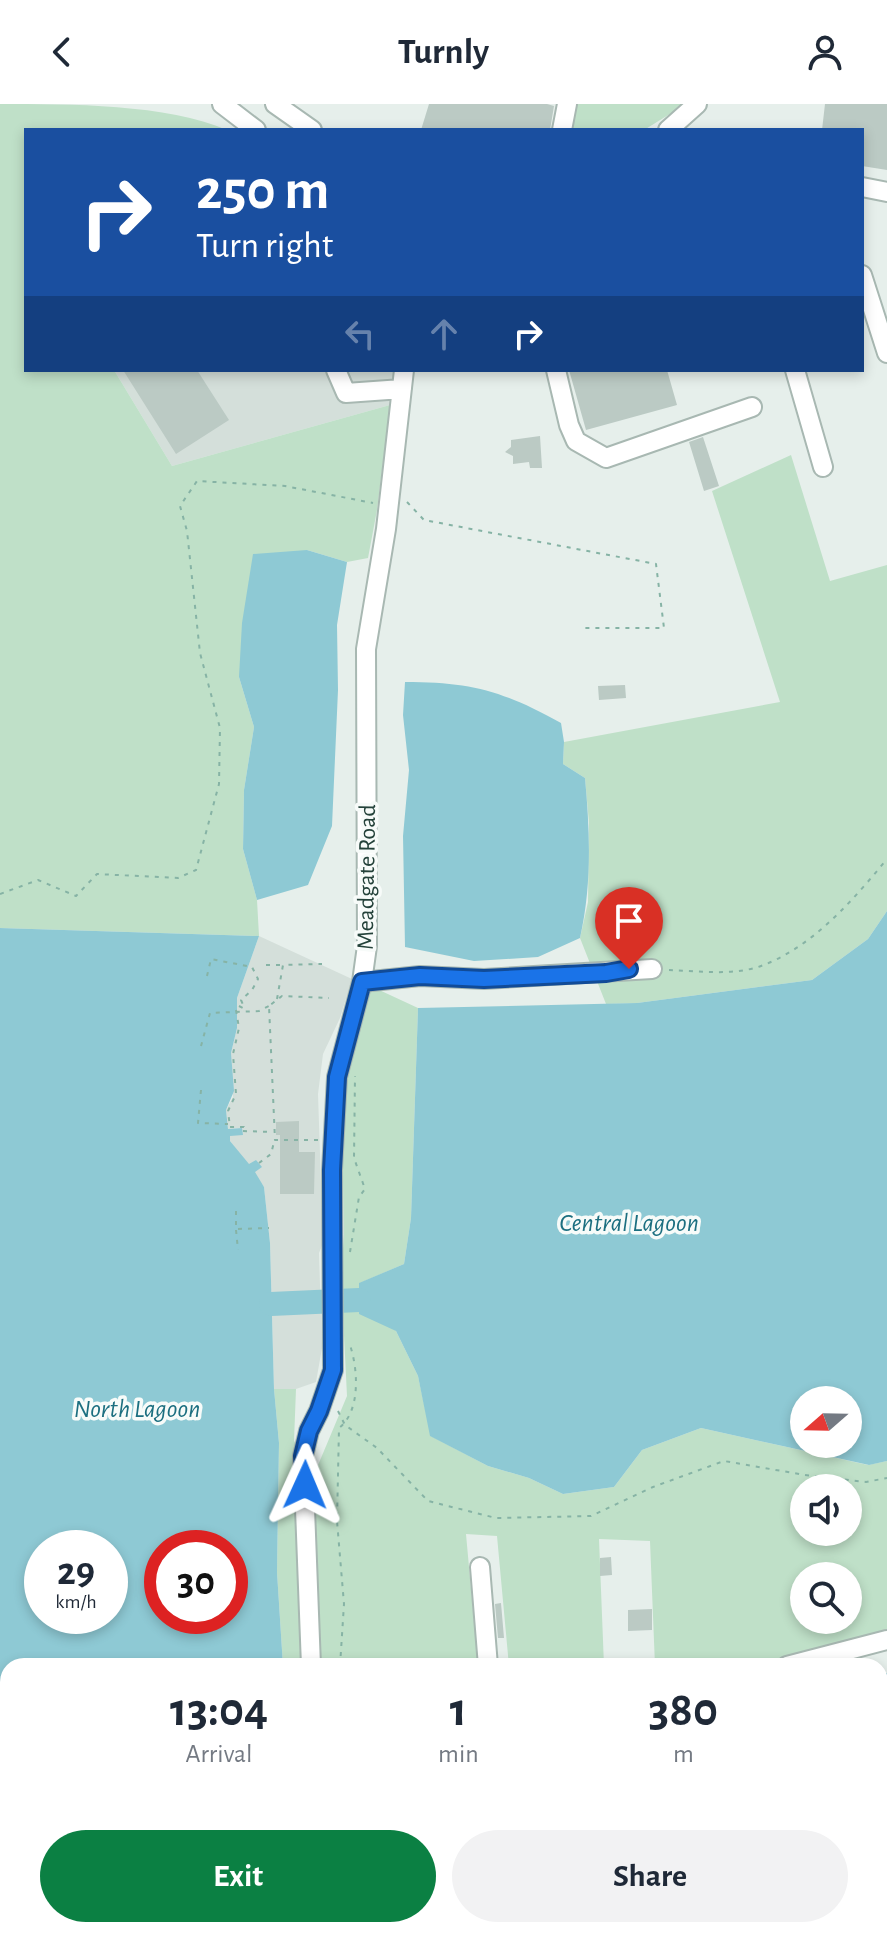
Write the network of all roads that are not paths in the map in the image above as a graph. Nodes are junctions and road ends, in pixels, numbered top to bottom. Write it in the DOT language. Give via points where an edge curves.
graph roads {
  1 [pos="222,104"];
  2 [pos="269,104"];
  3 [pos="275,104"];
  4 [pos="567,104"];
  5 [pos="693,109"];
  6 [pos="254,128"];
  7 [pos="309,128"];
  8 [pos="562,128"];
  9 [pos="670,128"];
  10 [pos="700,128"];
  11 [pos="864,187"];
  12 [pos="887,192"];
  13 [pos="864,281"];
  14 [pos="887,353"];
  15 [pos="337,372"];
  16 [pos="556,372"];
  17 [pos="796,372"];
  18 [pos="403,380"];
  19 [pos="752,407"];
  20 [pos="823,467"];
  21 [pos="652,969"];
  22 [pos="362,982"];
  23 [pos="480,1567"];
  24 [pos="887,1640"];
  25 [pos="311,1658"];
  26 [pos="487,1658"];
  27 [pos="818,1658"];
  1 -- 6 [label="street"];
  2 -- 6 [label="street"];
  3 -- 7 [label="street"];
  4 -- 8 [label="street"];
  5 -- 9 [label="street"];
  5 -- 10 [label="street"];
  11 -- 12 [label="street"];
  13 -- 14 [label="street"];
  15 -- 18 [label="street" via="346,393"];
  16 -- 19 [label="street" via="576,441 606,458"];
  17 -- 20 [label="street"];
  18 -- 22 [label="street, Meadgate Road" via="366,649 368,889"];
  21 -- 22 [label="street"];
  22 -- 25 [label="street, Meadgate Road" via="337,1077 333,1370 303,1456"];
  23 -- 26 [label="street"];
  24 -- 27 [label="street"];
}
